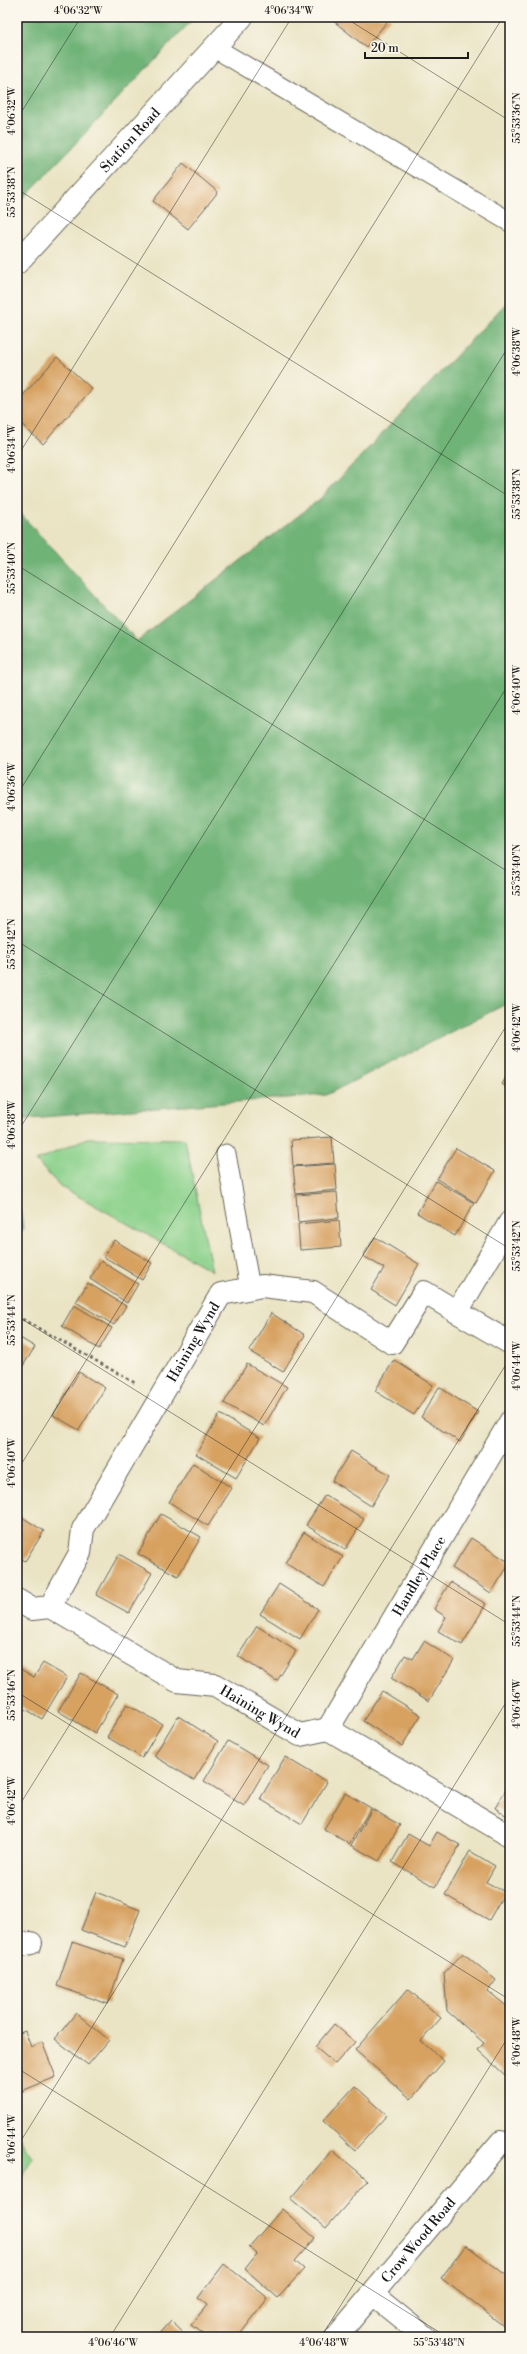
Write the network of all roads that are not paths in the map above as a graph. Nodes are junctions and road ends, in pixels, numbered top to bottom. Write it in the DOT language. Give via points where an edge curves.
graph roads {
  1 [pos="242,17"];
  2 [pos="213,47"];
  3 [pos="510,222"];
  4 [pos="17,262"];
  5 [pos="226,1154"];
  6 [pos="510,1222"];
  7 [pos="250,1288"];
  8 [pos="457,1312"];
  9 [pos="510,1343"];
  10 [pos="510,1422"];
  11 [pos="17,1600"];
  12 [pos="50,1607"];
  13 [pos="328,1729"];
  14 [pos="510,1836"];
  15 [pos="501,2142"];
  16 [pos="373,2295"];
  17 [pos="336,2337"];
  18 [pos="425,2337"];
  1 -- 2 [label="street, Station Road"];
  2 -- 3 [label="lane"];
  2 -- 4 [label="street, Station Road"];
  5 -- 7 [label="lane"];
  6 -- 8 [label="street"];
  7 -- 8 [label="street, Haining Wynd" via="262,1286 313,1292 392,1344 424,1292"];
  7 -- 12 [label="street, Haining Wynd" via="221,1294 83,1529 80,1553"];
  8 -- 9 [label="street"];
  10 -- 13 [label="street, Handley Place"];
  11 -- 12 [label="street" via="32,1609"];
  12 -- 13 [label="street, Haining Wynd" via="177,1681 215,1685 300,1735"];
  13 -- 14 [label="street"];
  15 -- 16 [label="street, Crow Wood Road"];
  16 -- 17 [label="street, Crow Wood Road"];
  16 -- 18 [label="street"];
}
